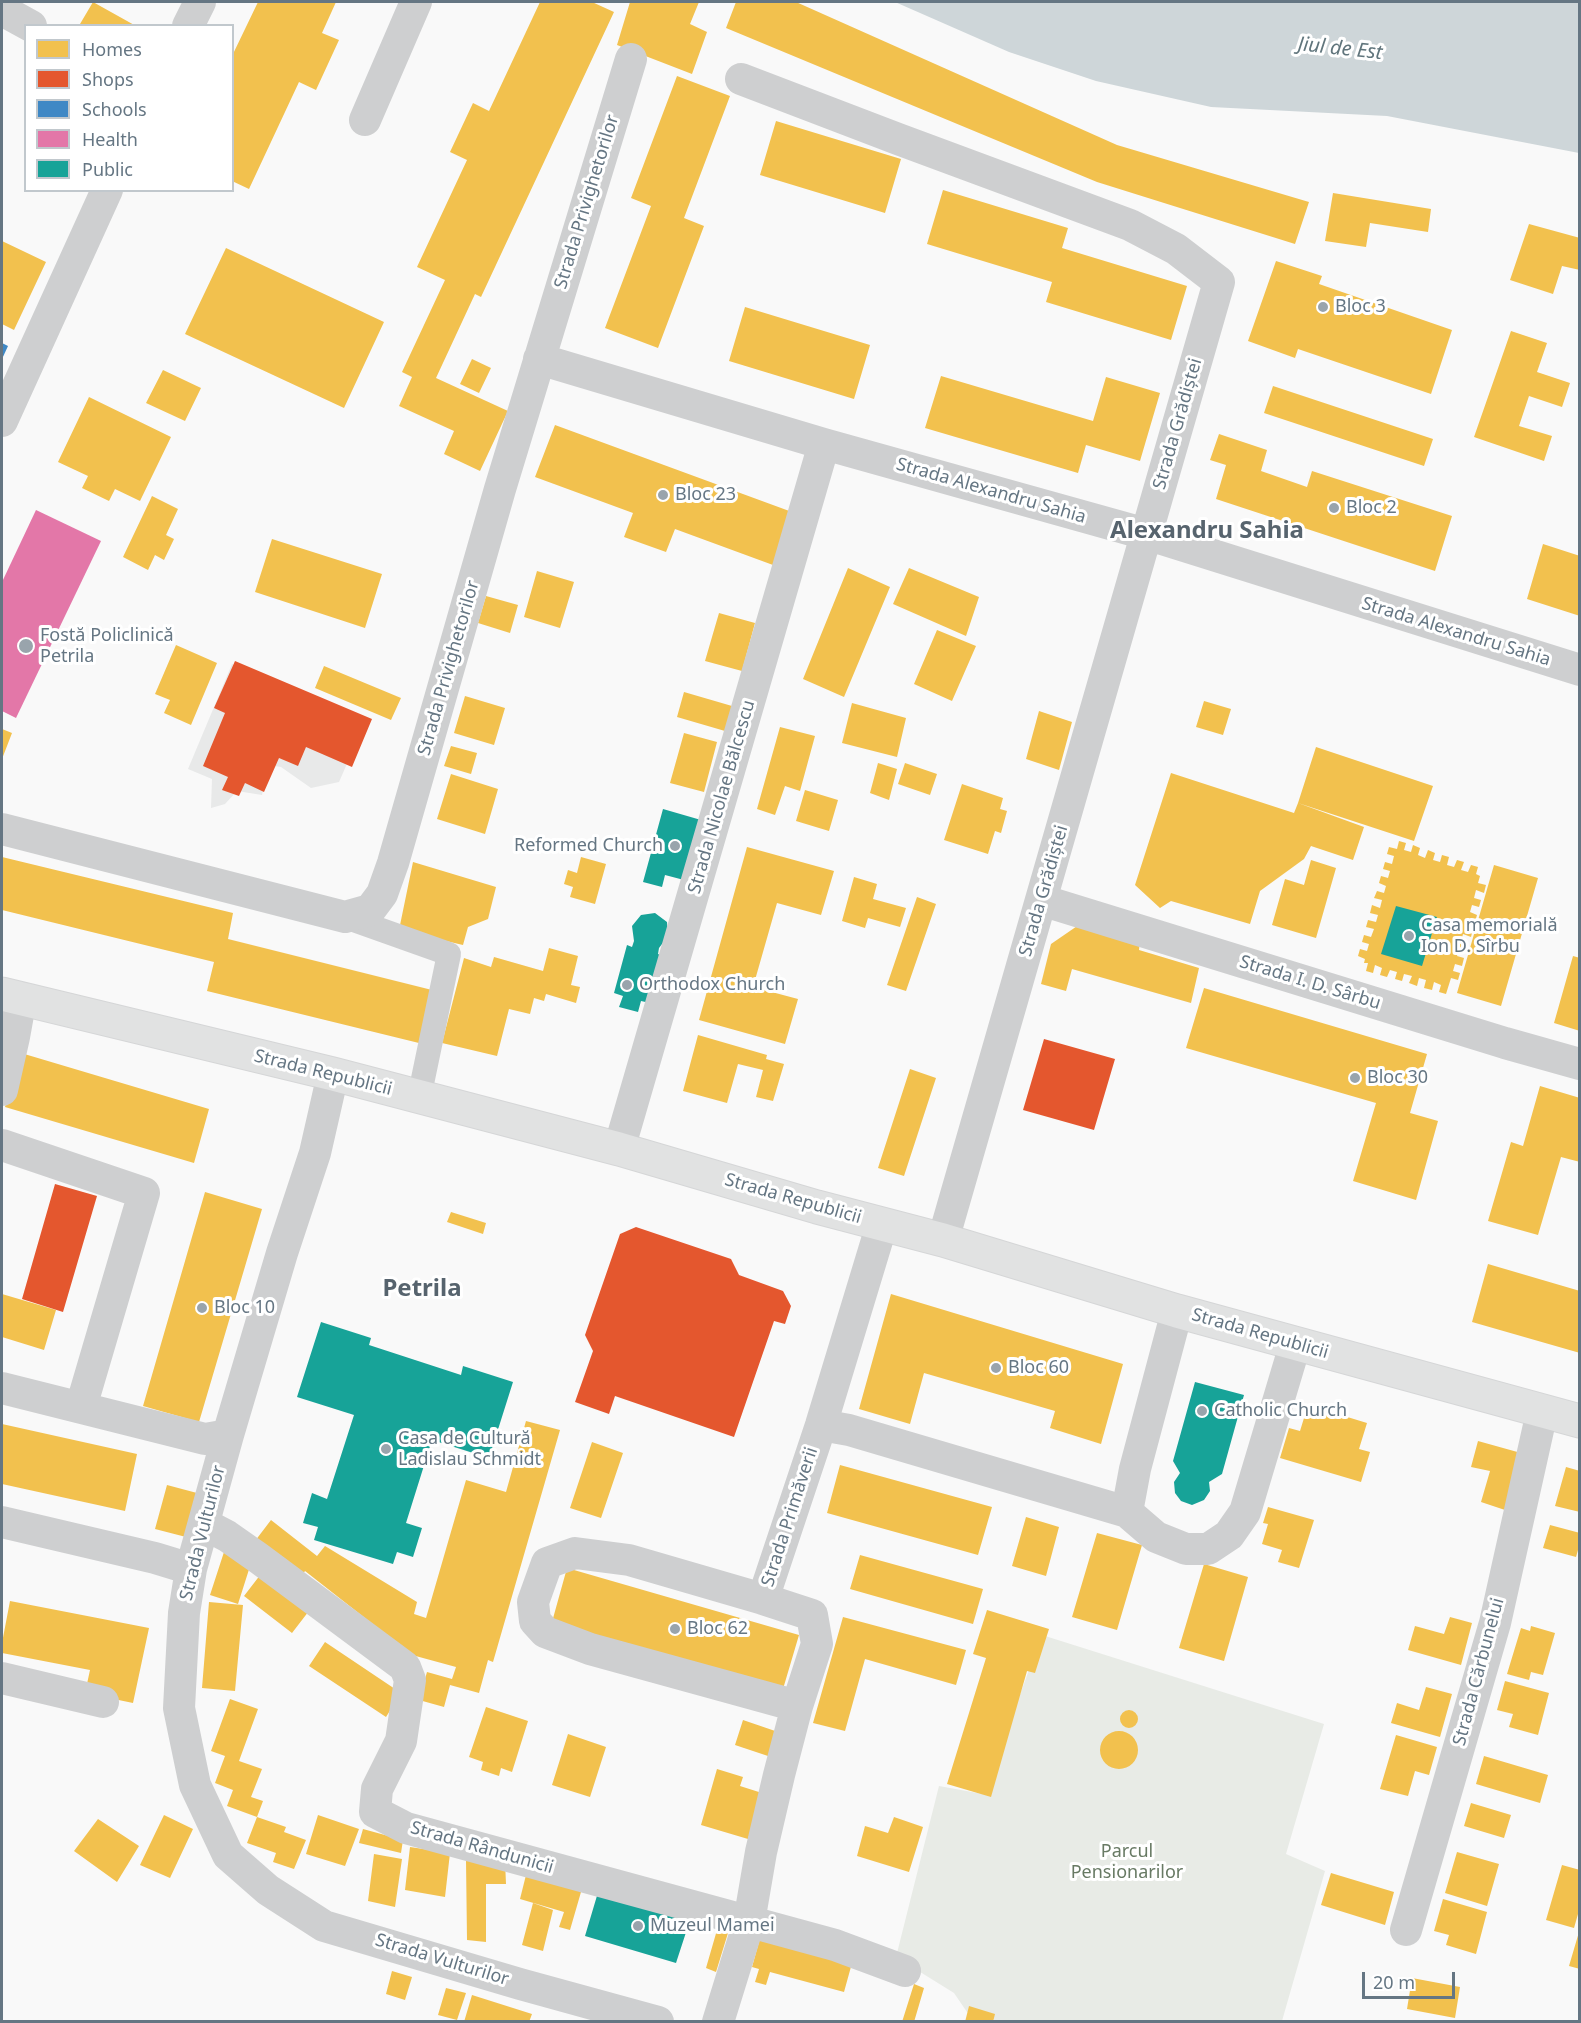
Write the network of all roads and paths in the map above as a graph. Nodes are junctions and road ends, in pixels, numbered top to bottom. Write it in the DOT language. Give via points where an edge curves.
graph roads {
  1 [pos="200,2"];
  2 [pos="416,2"];
  3 [pos="2,10"];
  4 [pos="27,24"];
  5 [pos="189,24"];
  6 [pos="630,59"];
  7 [pos="741,78"];
  8 [pos="365,120"];
  9 [pos="106,192"];
  10 [pos="539,359"];
  11 [pos="2,421"];
  12 [pos="824,444"];
  13 [pos="1146,534"];
  14 [pos="1580,670"];
  15 [pos="2,829"];
  16 [pos="1041,900"];
  17 [pos="345,917"];
  18 [pos="11,996"];
  19 [pos="1580,1064"];
  20 [pos="333,1074"];
  21 [pos="2,1090"];
  22 [pos="419,1098"];
  23 [pos="2,1145"];
  24 [pos="619,1149"];
  25 [pos="882,1224"];
  26 [pos="944,1240"];
  27 [pos="1177,1311"];
  28 [pos="1295,1345"];
  29 [pos="2,1388"];
  30 [pos="81,1407"];
  31 [pos="1542,1412"];
  32 [pos="1580,1421"];
  33 [pos="821,1425"];
  34 [pos="228,1435"];
  35 [pos="1127,1512"];
  36 [pos="2,1522"];
  37 [pos="204,1524"];
  38 [pos="191,1569"];
  39 [pos="763,1599"];
  40 [pos="2,1678"];
  41 [pos="103,1702"];
  42 [pos="797,1706"];
  43 [pos="749,1922"];
  44 [pos="1406,1929"];
  45 [pos="904,1971"];
  46 [pos="658,2022"];
  47 [pos="718,2022"];
  1 -- 5 [label="street"];
  2 -- 8 [label="street"];
  3 -- 4 [label="street"];
  6 -- 10 [label="street, Strada Privighetorilor"];
  7 -- 13 [label="street, Strada Grădiștei" via="1130,225 1176,249 1219,282"];
  9 -- 11 [label="street"];
  10 -- 12 [label="street, Strada Alexandru Sahia"];
  10 -- 17 [label="street, Strada Privighetorilor" via="393,863 382,894 369,910"];
  12 -- 13 [label="street, Strada Alexandru Sahia"];
  12 -- 24 [label="street, Strada Nicolae Bălcescu"];
  13 -- 14 [label="street, Strada Alexandru Sahia"];
  13 -- 16 [label="street, Strada Grădiștei"];
  15 -- 17 [label="street"];
  16 -- 19 [label="street, Strada I. D. Sârbu"];
  16 -- 26 [label="street, Strada Grădiștei"];
  17 -- 22 [label="street" via="449,954"];
  18 -- 20 [label="main road, Strada Republicii"];
  18 -- 21 [label="street" via="14,1037"];
  20 -- 22 [label="main road, Strada Republicii"];
  20 -- 34 [label="street, Strada Vulturilor" via="315,1153"];
  22 -- 24 [label="main road, Strada Republicii"];
  23 -- 30 [label="street" via="144,1193"];
  24 -- 25 [label="main road, Strada Republicii"];
  25 -- 26 [label="main road, Strada Republicii"];
  25 -- 33 [label="street, Strada Primăverii"];
  26 -- 27 [label="main road, Strada Republicii"];
  27 -- 28 [label="main road, Strada Republicii"];
  27 -- 35 [label="street"];
  28 -- 31 [label="main road, Strada Republicii"];
  28 -- 35 [label="street" via="1245,1512 1228,1535 1208,1549 1186,1549 1156,1537"];
  29 -- 30 [label="street"];
  30 -- 34 [label="street" via="205,1439"];
  31 -- 32 [label="main road, Strada Republicii"];
  31 -- 44 [label="street, Strada Cărbunelui" via="1494,1623"];
  33 -- 35 [label="street"];
  33 -- 39 [label="street, Strada Primăverii"];
  34 -- 37 [label="street, Strada Vulturilor"];
  36 -- 38 [label="street"];
  37 -- 38 [label="street, Strada Vulturilor"];
  37 -- 43 [label="street, Strada Rândunicii" via="257,1557 405,1667 410,1680 401,1741 377,1789 375,1812 406,1828"];
  38 -- 46 [label="street, Strada Vulturilor" via="184,1613 179,1708 195,1785 228,1855 268,1890 324,1926"];
  39 -- 42 [label="street, Strada Primăverii" via="812,1615 817,1644"];
  39 -- 42 [label="street" via="629,1560 575,1553 547,1563 533,1602 535,1621 545,1632 562,1639"];
  40 -- 41 [label="street"];
  42 -- 43 [label="street, Strada Primăverii"];
  43 -- 45 [label="street, Strada Rândunicii" via="835,1945"];
  43 -- 47 [label="street, Strada Primăverii"];
}
